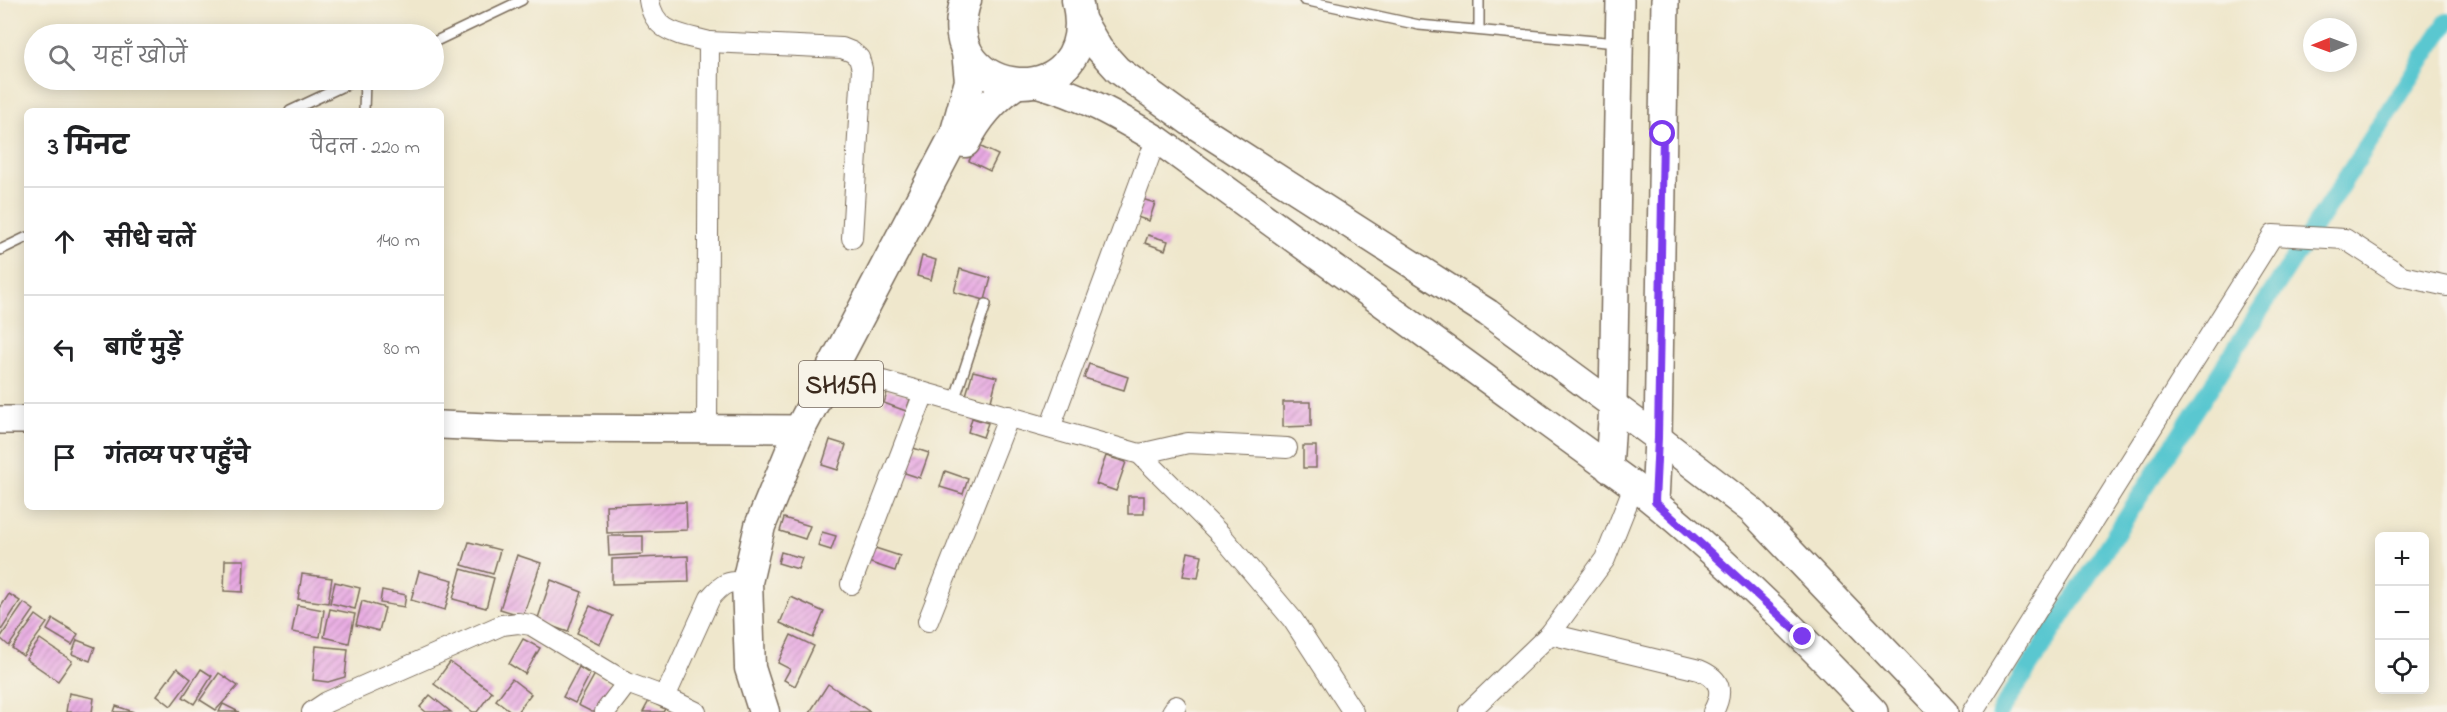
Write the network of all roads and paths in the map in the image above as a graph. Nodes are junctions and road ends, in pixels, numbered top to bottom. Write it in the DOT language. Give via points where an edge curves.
graph roads {
  1 [pos="522,0"];
  2 [pos="649,0"];
  3 [pos="1304,0"];
  4 [pos="1479,0"];
  5 [pos="1620,0"];
  6 [pos="1665,0"];
  7 [pos="961,4"];
  8 [pos="1079,10"];
  9 [pos="1479,30"];
  10 [pos="444,37"];
  11 [pos="709,42"];
  12 [pos="1620,43"];
  13 [pos="967,52"];
  14 [pos="1026,83"];
  15 [pos="335,90"];
  16 [pos="365,90"];
  17 [pos="296,108"];
  18 [pos="364,108"];
  19 [pos="1618,127"];
  20 [pos="1663,134"];
  21 [pos="1158,140"];
  22 [pos="24,238"];
  23 [pos="852,238"];
  24 [pos="0,250"];
  25 [pos="2447,286"];
  26 [pos="883,287"];
  27 [pos="986,304"];
  28 [pos="848,371"];
  29 [pos="924,393"];
  30 [pos="954,401"];
  31 [pos="1613,404"];
  32 [pos="1009,416"];
  33 [pos="0,420"];
  34 [pos="24,420"];
  35 [pos="444,425"];
  36 [pos="1050,428"];
  37 [pos="707,429"];
  38 [pos="800,429"];
  39 [pos="1658,438"];
  40 [pos="1287,448"];
  41 [pos="1140,454"];
  42 [pos="1609,469"];
  43 [pos="1634,486"];
  44 [pos="1655,502"];
  45 [pos="747,582"];
  46 [pos="851,584"];
  47 [pos="928,621"];
  48 [pos="1550,634"];
  49 [pos="627,683"];
  50 [pos="665,697"];
  51 [pos="312,712"];
  52 [pos="605,712"];
  53 [pos="696,712"];
  54 [pos="764,712"];
  55 [pos="780,712"];
  56 [pos="1353,712"];
  57 [pos="1469,712"];
  58 [pos="1713,712"];
  59 [pos="1874,712"];
  60 [pos="1944,712"];
  61 [pos="1973,712"];
  1 -- 10 [label="lane"];
  2 -- 11 [label="street" via="651,13 664,30"];
  3 -- 9 [label="lane" via="1419,25"];
  4 -- 9 [label="lane"];
  5 -- 12 [label="street"];
  6 -- 20 [label="street"];
  7 -- 13 [label="main road" via="961,33"];
  8 -- 14 [label="main road" via="1080,41 1070,60 1055,74"];
  8 -- 31 [label="street" via="1099,48 1118,70 1190,122 1488,313"];
  9 -- 12 [label="lane"];
  11 -- 23 [label="street" via="842,48 859,58 862,107"];
  11 -- 37 [label="street"];
  12 -- 19 [label="street"];
  13 -- 14 [label="main road" via="995,78"];
  13 -- 26 [label="main road, SH15A" via="970,81 955,135"];
  14 -- 21 [label="street" via="1065,91 1099,105"];
  14 -- 26 [label="main road, SH15A" via="1001,93 984,111"];
  15 -- 17 [label="lane"];
  16 -- 18 [label="lane"];
  19 -- 20 [label="street"];
  19 -- 31 [label="street"];
  20 -- 39 [label="street"];
  21 -- 36 [label="street"];
  21 -- 42 [label="street"];
  22 -- 24 [label="lane"];
  25 -- 61 [label="street" via="2402,276 2345,239 2273,235"];
  26 -- 28 [label="main road, SH15A"];
  26 -- 38 [label="main road, SH15A"];
  27 -- 30 [label="lane"];
  28 -- 29 [label="street"];
  28 -- 55 [label="main road, SH15A" via="789,489 762,566 757,624 760,656"];
  29 -- 30 [label="street"];
  29 -- 46 [label="street"];
  30 -- 32 [label="street"];
  31 -- 39 [label="street"];
  31 -- 42 [label="street"];
  32 -- 36 [label="street"];
  32 -- 47 [label="street"];
  33 -- 34 [label="street"];
  35 -- 37 [label="street"];
  36 -- 41 [label="street"];
  37 -- 38 [label="street"];
  38 -- 45 [label="main road, SH15A" via="760,526"];
  39 -- 44 [label="street"];
  39 -- 60 [label="street" via="1751,510"];
  40 -- 41 [label="street" via="1188,442"];
  41 -- 56 [label="street" via="1221,535 1293,620"];
  42 -- 43 [label="street"];
  43 -- 44 [label="street"];
  43 -- 48 [label="street" via="1605,558"];
  44 -- 59 [label="street" via="1803,637"];
  45 -- 50 [label="street" via="730,581 710,598"];
  45 -- 54 [label="main road, SH15A" via="750,668"];
  48 -- 57 [label="street"];
  48 -- 58 [label="street" via="1713,676 1720,688"];
  49 -- 50 [label="street"];
  49 -- 51 [label="street" via="531,625 518,623 502,625"];
  49 -- 52 [label="street"];
  50 -- 53 [label="street"];
}
